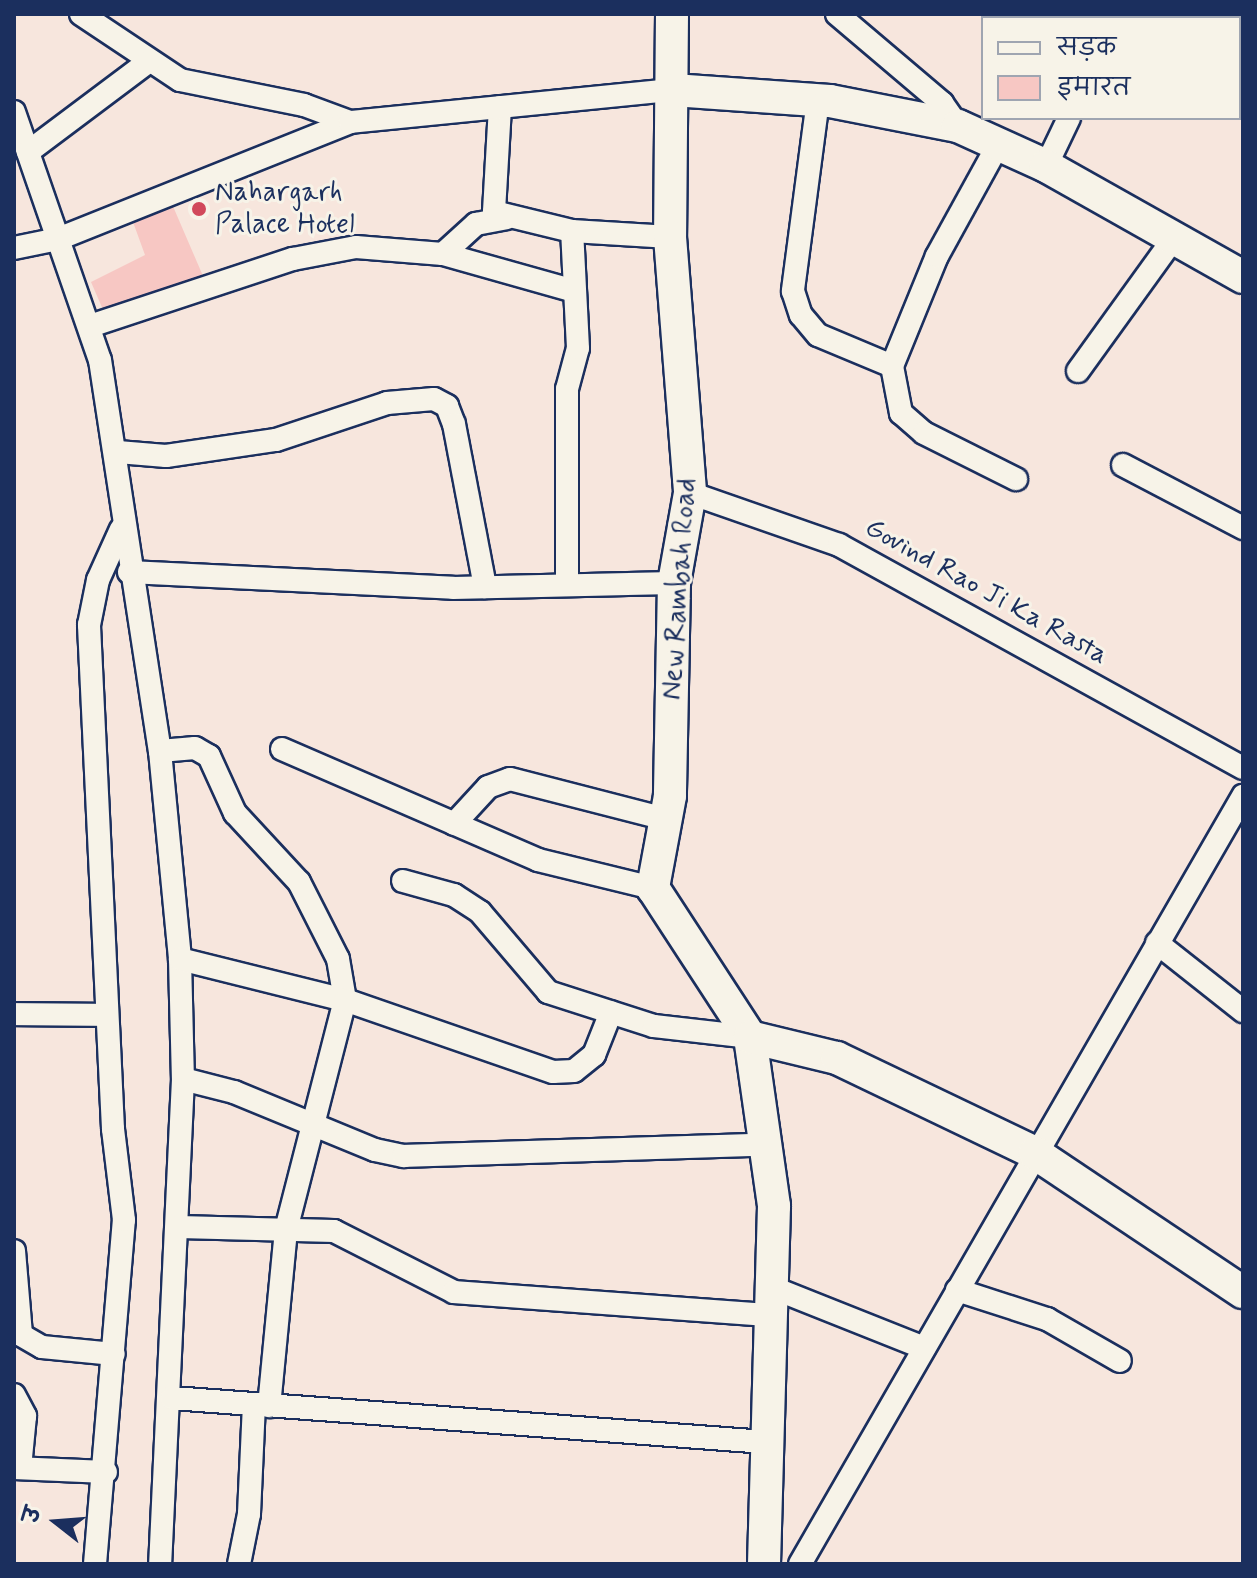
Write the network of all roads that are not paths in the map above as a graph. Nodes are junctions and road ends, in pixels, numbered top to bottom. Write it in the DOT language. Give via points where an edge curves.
graph roads {
  1 [pos="81,14"];
  2 [pos="672,14"];
  3 [pos="837,14"];
  4 [pos="148,62"];
  5 [pos="673,90"];
  6 [pos="818,100"];
  7 [pos="500,107"];
  8 [pos="14,112"];
  9 [pos="1068,120"];
  10 [pos="350,122"];
  11 [pos="958,126"];
  12 [pos="997,147"];
  13 [pos="28,152"];
  14 [pos="1046,166"];
  15 [pos="506,218"];
  16 [pos="572,231"];
  17 [pos="670,237"];
  18 [pos="1174,238"];
  19 [pos="58,239"];
  20 [pos="14,248"];
  21 [pos="443,254"];
  22 [pos="1243,277"];
  23 [pos="575,291"];
  24 [pos="90,326"];
  25 [pos="892,366"];
  26 [pos="1078,371"];
  27 [pos="118,452"];
  28 [pos="1123,465"];
  29 [pos="1016,479"];
  30 [pos="690,493"];
  31 [pos="1243,528"];
  32 [pos="121,529"];
  33 [pos="129,572"];
  34 [pos="674,583"];
  35 [pos="567,585"];
  36 [pos="485,587"];
  37 [pos="282,749"];
  38 [pos="160,751"];
  39 [pos="1243,768"];
  40 [pos="1243,796"];
  41 [pos="666,819"];
  42 [pos="454,824"];
  43 [pos="403,881"];
  44 [pos="653,888"];
  45 [pos="1157,943"];
  46 [pos="180,959"];
  47 [pos="345,1000"];
  48 [pos="1243,1011"];
  49 [pos="611,1012"];
  50 [pos="14,1014"];
  51 [pos="107,1015"];
  52 [pos="750,1037"];
  53 [pos="183,1079"];
  54 [pos="310,1124"];
  55 [pos="764,1145"];
  56 [pos="1035,1153"];
  57 [pos="179,1227"];
  58 [pos="286,1230"];
  59 [pos="14,1251"];
  60 [pos="957,1290"];
  61 [pos="1243,1292"];
  62 [pos="770,1301"];
  63 [pos="924,1348"];
  64 [pos="114,1354"];
  65 [pos="1120,1361"];
  66 [pos="14,1395"];
  67 [pos="172,1398"];
  68 [pos="262,1405"];
  69 [pos="765,1442"];
  70 [pos="17,1468"];
  71 [pos="106,1472"];
  72 [pos="95,1564"];
  73 [pos="160,1564"];
  74 [pos="239,1564"];
  75 [pos="764,1564"];
  76 [pos="800,1564"];
  1 -- 4 [label="street"];
  2 -- 5 [label="street, New Rambah Road"];
  3 -- 11 [label="street" via="942,103"];
  4 -- 10 [label="street" via="180,80 304,105"];
  4 -- 13 [label="street"];
  5 -- 6 [label="street"];
  5 -- 7 [label="street"];
  5 -- 17 [label="street, New Rambah Road"];
  6 -- 11 [label="street"];
  6 -- 25 [label="street" via="793,291 801,315 818,335"];
  7 -- 10 [label="street"];
  7 -- 15 [label="street" via="494,212"];
  8 -- 13 [label="street"];
  9 -- 14 [label="street"];
  10 -- 19 [label="street"];
  11 -- 12 [label="street"];
  12 -- 14 [label="street"];
  12 -- 25 [label="street" via="937,256"];
  13 -- 19 [label="street"];
  14 -- 18 [label="street"];
  15 -- 16 [label="street"];
  15 -- 21 [label="street" via="476,224"];
  16 -- 17 [label="street"];
  16 -- 23 [label="street"];
  17 -- 30 [label="street, New Rambah Road"];
  18 -- 22 [label="street"];
  18 -- 26 [label="street"];
  19 -- 20 [label="street"];
  19 -- 24 [label="street"];
  21 -- 23 [label="street"];
  21 -- 24 [label="street" via="356,247 293,259"];
  23 -- 35 [label="street" via="578,348 567,389"];
  24 -- 27 [label="street"];
  25 -- 29 [label="street" via="901,413 924,433"];
  27 -- 32 [label="street"];
  27 -- 36 [label="street" via="166,456 276,440 387,403 434,399 447,406 454,424"];
  28 -- 31 [label="street"];
  30 -- 34 [label="street, New Rambah Road"];
  30 -- 39 [label="street, Govind Rao Ji Ka Rasta" via="839,545"];
  32 -- 33 [label="street"];
  32 -- 51 [label="street" via="98,580 89,625"];
  33 -- 36 [label="street" via="213,581"];
  33 -- 38 [label="street"];
  34 -- 35 [label="street"];
  34 -- 41 [label="street, New Rambah Road"];
  35 -- 36 [label="street"];
  37 -- 42 [label="street"];
  38 -- 46 [label="street"];
  38 -- 47 [label="street" via="195,748 220,769 235,813 299,882 315,910 338,959"];
  40 -- 45 [label="street"];
  41 -- 42 [label="street" via="510,779 488,787"];
  41 -- 44 [label="street, New Rambah Road"];
  42 -- 44 [label="street" via="538,860"];
  43 -- 49 [label="street" via="454,895 480,912 548,992"];
  44 -- 52 [label="street"];
  45 -- 48 [label="street"];
  45 -- 56 [label="street"];
  46 -- 47 [label="street"];
  46 -- 53 [label="street"];
  47 -- 49 [label="street" via="553,1072 574,1071 594,1055"];
  47 -- 54 [label="street"];
  49 -- 52 [label="street" via="654,1026"];
  50 -- 51 [label="street"];
  51 -- 64 [label="street" via="124,1220"];
  52 -- 55 [label="street"];
  52 -- 56 [label="street" via="837,1058"];
  53 -- 54 [label="street" via="234,1092"];
  53 -- 57 [label="street"];
  54 -- 55 [label="street" via="404,1156"];
  54 -- 58 [label="street"];
  55 -- 62 [label="street" via="774,1206"];
  56 -- 60 [label="street"];
  56 -- 61 [label="street"];
  57 -- 58 [label="street"];
  57 -- 67 [label="street"];
  58 -- 62 [label="street" via="334,1231 454,1292"];
  58 -- 68 [label="street"];
  59 -- 64 [label="street" via="21,1335 42,1347"];
  60 -- 63 [label="street"];
  60 -- 65 [label="street" via="1047,1319"];
  62 -- 63 [label="street"];
  62 -- 69 [label="street"];
  63 -- 76 [label="street"];
  64 -- 71 [label="street"];
  66 -- 70 [label="street" via="25,1416"];
  67 -- 68 [label="street"];
  67 -- 73 [label="street"];
  68 -- 69 [label="street"];
  68 -- 74 [label="street"];
  69 -- 75 [label="street"];
  70 -- 71 [label="street"];
  71 -- 72 [label="street"];
}
